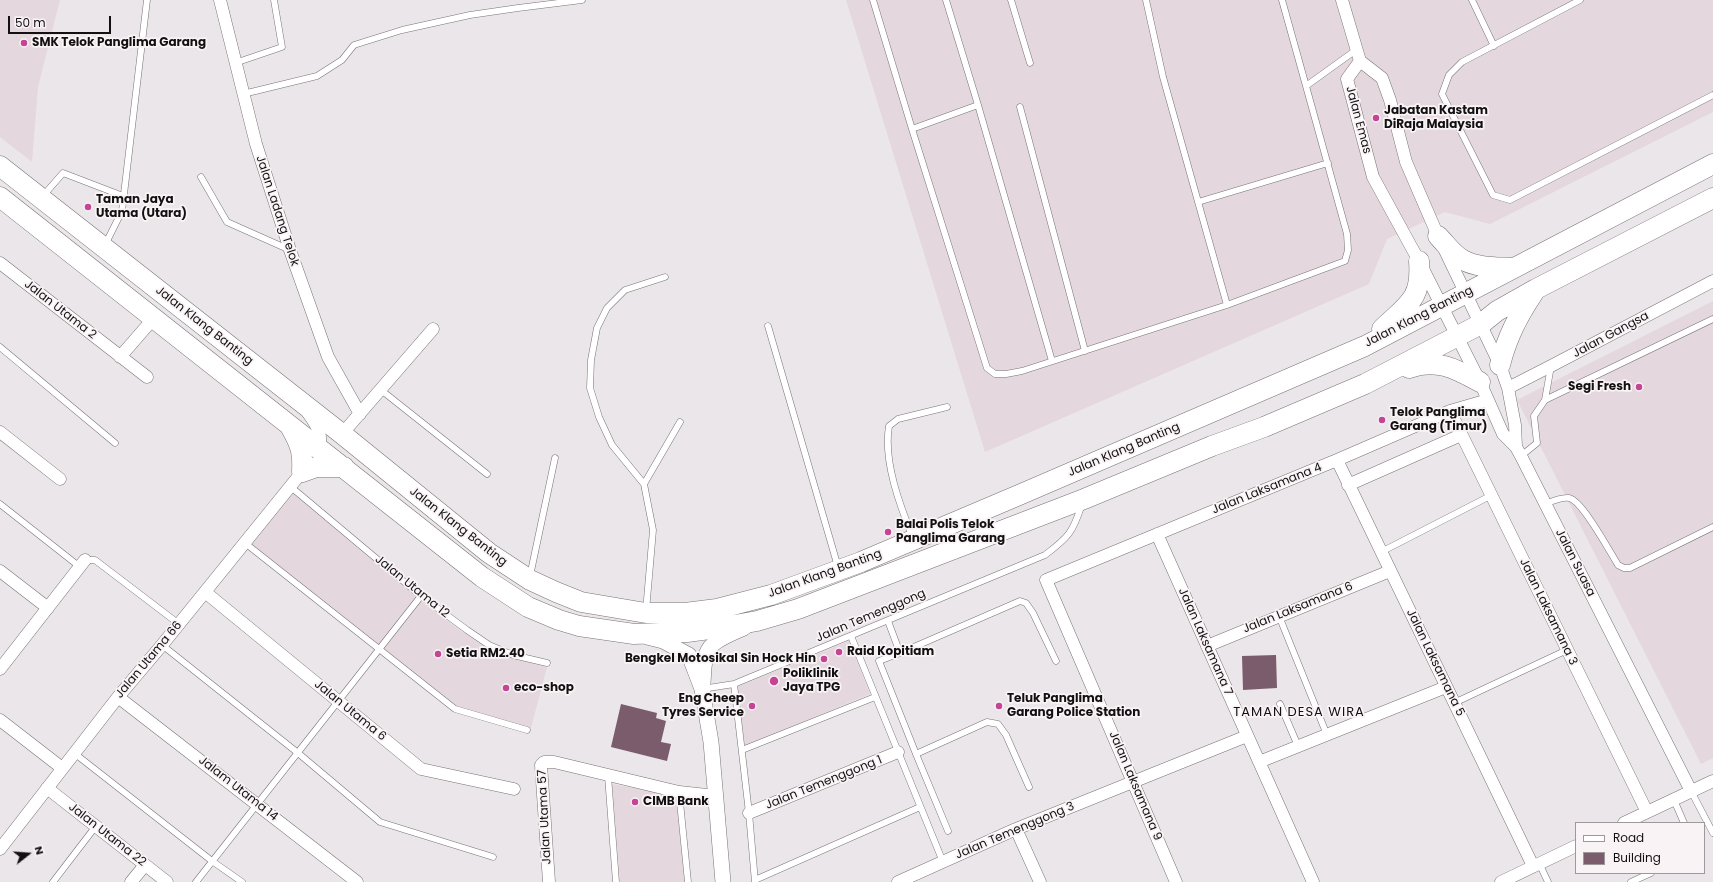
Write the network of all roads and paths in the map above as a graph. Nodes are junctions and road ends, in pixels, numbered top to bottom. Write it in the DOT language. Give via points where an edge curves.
graph roads {
  1 [pos="147,0"];
  2 [pos="220,0"];
  3 [pos="274,0"];
  4 [pos="582,0"];
  5 [pos="873,0"];
  6 [pos="946,0"];
  7 [pos="1011,0"];
  8 [pos="1146,0"];
  9 [pos="1282,0"];
  10 [pos="1342,0"];
  11 [pos="1472,0"];
  12 [pos="1580,0"];
  13 [pos="1494,46"];
  14 [pos="1358,55"];
  15 [pos="1030,63"];
  16 [pos="235,64"];
  17 [pos="1306,86"];
  18 [pos="243,94"];
  19 [pos="1713,95"];
  20 [pos="978,105"];
  21 [pos="1020,107"];
  22 [pos="912,129"];
  23 [pos="1328,163"];
  24 [pos="1713,164"];
  25 [pos="0,166"];
  26 [pos="201,176"];
  27 [pos="124,196"];
  28 [pos="0,197"];
  29 [pos="41,198"];
  30 [pos="1713,198"];
  31 [pos="1198,202"];
  32 [pos="1438,236"];
  33 [pos="104,247"];
  34 [pos="290,250"];
  35 [pos="1419,261"];
  36 [pos="0,263"];
  37 [pos="1514,268"];
  38 [pos="665,277"];
  39 [pos="1713,281"];
  40 [pos="1536,289"];
  41 [pos="1466,294"];
  42 [pos="1227,305"];
  43 [pos="1441,307"];
  44 [pos="153,319"];
  45 [pos="1713,319"];
  46 [pos="1480,324"];
  47 [pos="768,326"];
  48 [pos="433,329"];
  49 [pos="1457,336"];
  50 [pos="1365,346"];
  51 [pos="0,347"];
  52 [pos="1084,351"];
  53 [pos="120,357"];
  54 [pos="1052,361"];
  55 [pos="1500,364"];
  56 [pos="1551,366"];
  57 [pos="147,377"];
  58 [pos="1365,384"];
  59 [pos="1508,388"];
  60 [pos="381,390"];
  61 [pos="1484,391"];
  62 [pos="1545,400"];
  63 [pos="301,402"];
  64 [pos="947,407"];
  65 [pos="1450,411"];
  66 [pos="360,414"];
  67 [pos="680,422"];
  68 [pos="289,424"];
  69 [pos="0,432"];
  70 [pos="342,434"];
  71 [pos="1461,435"];
  72 [pos="115,443"];
  73 [pos="320,448"];
  74 [pos="1518,451"];
  75 [pos="555,458"];
  76 [pos="1337,460"];
  77 [pos="344,467"];
  78 [pos="487,474"];
  79 [pos="60,480"];
  80 [pos="296,480"];
  81 [pos="644,484"];
  82 [pos="1348,485"];
  83 [pos="1490,496"];
  84 [pos="1084,499"];
  85 [pos="0,504"];
  86 [pos="1545,504"];
  87 [pos="1713,527"];
  88 [pos="1157,534"];
  89 [pos="913,540"];
  90 [pos="245,543"];
  91 [pos="1381,552"];
  92 [pos="83,563"];
  93 [pos="839,570"];
  94 [pos="0,571"];
  95 [pos="1390,571"];
  96 [pos="530,580"];
  97 [pos="1046,580"];
  98 [pos="205,592"];
  99 [pos="421,596"];
  100 [pos="48,608"];
  101 [pos="646,614"];
  102 [pos="1279,616"];
  103 [pos="757,621"];
  104 [pos="888,621"];
  105 [pos="179,624"];
  106 [pos="634,634"];
  107 [pos="851,636"];
  108 [pos="162,645"];
  109 [pos="1207,646"];
  110 [pos="379,650"];
  111 [pos="1566,650"];
  112 [pos="900,652"];
  113 [pos="1056,661"];
  114 [pos="547,663"];
  115 [pos="0,669"];
  116 [pos="734,684"];
  117 [pos="1446,687"];
  118 [pos="702,689"];
  119 [pos="118,696"];
  120 [pos="876,697"];
  121 [pos="338,702"];
  122 [pos="1454,703"];
  123 [pos="1280,704"];
  124 [pos="0,720"];
  125 [pos="527,730"];
  126 [pos="1327,735"];
  127 [pos="1247,736"];
  128 [pos="1298,746"];
  129 [pos="742,750"];
  130 [pos="898,752"];
  131 [pos="74,753"];
  132 [pos="298,753"];
  133 [pos="916,754"];
  134 [pos="1259,762"];
  135 [pos="62,768"];
  136 [pos="608,776"];
  137 [pos="1713,781"];
  138 [pos="1134,782"];
  139 [pos="1029,787"];
  140 [pos="47,788"];
  141 [pos="514,789"];
  142 [pos="1692,791"];
  143 [pos="679,792"];
  144 [pos="716,796"];
  145 [pos="1674,800"];
  146 [pos="257,804"];
  147 [pos="920,806"];
  148 [pos="1647,812"];
  149 [pos="749,813"];
  150 [pos="1626,822"];
  151 [pos="1684,822"];
  152 [pos="96,826"];
  153 [pos="1016,829"];
  154 [pos="948,831"];
  155 [pos="1713,833"];
  156 [pos="1575,846"];
  157 [pos="0,849"];
  158 [pos="493,857"];
  159 [pos="212,861"];
  160 [pos="943,862"];
  161 [pos="145,865"];
  162 [pos="1536,865"];
  163 [pos="1650,874"];
  164 [pos="755,881"];
  165 [pos="53,882"];
  166 [pos="131,882"];
  167 [pos="167,882"];
  168 [pos="196,882"];
  169 [pos="242,882"];
  170 [pos="357,882"];
  171 [pos="549,882"];
  172 [pos="616,882"];
  173 [pos="688,882"];
  174 [pos="723,882"];
  175 [pos="898,882"];
  176 [pos="1040,882"];
  177 [pos="1176,882"];
  178 [pos="1313,882"];
  179 [pos="1501,882"];
  180 [pos="1548,882"];
  181 [pos="1631,882"];
  1 -- 27 [label="lane"];
  2 -- 16 [label="street, Jalan Ladang Telok"];
  3 -- 16 [label="lane" via="282,47"];
  4 -- 18 [label="lane" via="470,15 402,30 354,45 342,60 317,76"];
  5 -- 22 [label="lane"];
  6 -- 20 [label="lane"];
  7 -- 15 [label="lane"];
  8 -- 31 [label="lane" via="1163,76"];
  9 -- 17 [label="lane"];
  10 -- 14 [label="street"];
  11 -- 13 [label="lane"];
  12 -- 13 [label="lane"];
  13 -- 19 [label="lane" via="1462,62 1449,75 1442,94 1493,195 1510,200"];
  14 -- 17 [label="lane"];
  14 -- 32 [label="street" via="1382,78 1406,162"];
  14 -- 35 [label="street, Jalan Emas" via="1347,78 1373,177"];
  16 -- 18 [label="street, Jalan Ladang Telok"];
  17 -- 23 [label="lane"];
  18 -- 34 [label="street, Jalan Ladang Telok"];
  20 -- 22 [label="lane"];
  20 -- 54 [label="lane"];
  21 -- 52 [label="lane"];
  22 -- 54 [label="lane" via="987,368 995,374 1006,374"];
  23 -- 31 [label="lane"];
  23 -- 42 [label="lane" via="1347,234 1346,261"];
  24 -- 37 [label="highway, Jalan Klang Banting"];
  25 -- 29 [label="highway, Jalan Klang Banting"];
  26 -- 34 [label="lane" via="227,222"];
  27 -- 29 [label="lane" via="63,173"];
  27 -- 33 [label="lane" via="122,211"];
  28 -- 44 [label="highway, Jalan Klang Banting"];
  29 -- 33 [label="highway, Jalan Klang Banting"];
  30 -- 40 [label="highway, Jalan Klang Banting"];
  31 -- 42 [label="lane"];
  32 -- 37 [label="highway" via="1463,260 1489,267"];
  32 -- 41 [label="street"];
  33 -- 63 [label="highway, Jalan Klang Banting"];
  34 -- 66 [label="street, Jalan Ladang Telok" via="328,357"];
  35 -- 43 [label="street, Jalan Emas"];
  35 -- 50 [label="highway" via="1420,278 1416,294 1409,304"];
  36 -- 53 [label="street, Jalan Utama 2"];
  37 -- 41 [label="highway, Jalan Klang Banting"];
  38 -- 81 [label="lane" via="626,290 607,308 597,328 591,360 590,388 599,417 612,444"];
  39 -- 56 [label="street, Jalan Gangsa"];
  40 -- 46 [label="highway, Jalan Klang Banting"];
  40 -- 55 [label="highway" via="1506,342"];
  41 -- 43 [label="highway, Jalan Klang Banting"];
  41 -- 46 [label="street"];
  42 -- 52 [label="lane"];
  43 -- 49 [label="street, Jalan Emas"];
  43 -- 50 [label="highway, Jalan Klang Banting"];
  44 -- 53 [label="street"];
  44 -- 68 [label="highway, Jalan Klang Banting"];
  45 -- 62 [label="lane"];
  46 -- 49 [label="highway, Jalan Klang Banting"];
  46 -- 55 [label="street"];
  47 -- 93 [label="lane"];
  48 -- 60 [label="street"];
  49 -- 58 [label="highway, Jalan Klang Banting"];
  49 -- 61 [label="street, Jalan Suasa"];
  50 -- 89 [label="highway, Jalan Klang Banting"];
  51 -- 72 [label="lane"];
  52 -- 54 [label="lane"];
  53 -- 57 [label="street, Jalan Utama 2"];
  55 -- 59 [label="street"];
  56 -- 59 [label="street, Jalan Gangsa"];
  56 -- 62 [label="lane"];
  58 -- 61 [label="highway" via="1428,363 1454,368"];
  58 -- 84 [label="highway, Jalan Klang Banting"];
  59 -- 74 [label="street"];
  60 -- 66 [label="street"];
  60 -- 78 [label="lane"];
  61 -- 65 [label="street, Jalan Laksamana 4"];
  61 -- 74 [label="street, Jalan Suasa" via="1503,434"];
  62 -- 74 [label="lane" via="1534,416 1537,443"];
  63 -- 70 [label="highway, Jalan Klang Banting"];
  63 -- 73 [label="street" via="320,433"];
  64 -- 89 [label="lane" via="898,419 889,426 887,438 894,482"];
  65 -- 71 [label="street, Jalan Laksamana 3"];
  65 -- 76 [label="street, Jalan Laksamana 4"];
  66 -- 70 [label="street"];
  67 -- 81 [label="lane"];
  68 -- 73 [label="highway, Jalan Klang Banting"];
  68 -- 80 [label="highway" via="303,454"];
  69 -- 79 [label="street"];
  70 -- 96 [label="highway, Jalan Klang Banting" via="489,553"];
  71 -- 82 [label="street"];
  71 -- 83 [label="street, Jalan Laksamana 3"];
  73 -- 77 [label="highway, Jalan Klang Banting"];
  73 -- 80 [label="street, Jalan Utama 66"];
  74 -- 86 [label="street, Jalan Suasa"];
  75 -- 96 [label="lane"];
  76 -- 82 [label="street, Jalan Laksamana 5"];
  76 -- 88 [label="street, Jalan Laksamana 4"];
  77 -- 80 [label="highway" via="316,467"];
  77 -- 106 [label="highway, Jalan Klang Banting" via="482,577 528,607 579,626"];
  80 -- 90 [label="street, Jalan Utama 66"];
  80 -- 99 [label="lane, Jalan Utama 12"];
  81 -- 101 [label="lane" via="653,530"];
  82 -- 91 [label="street, Jalan Laksamana 5"];
  83 -- 91 [label="lane"];
  83 -- 111 [label="street, Jalan Laksamana 3"];
  84 -- 103 [label="highway, Jalan Klang Banting" via="836,596"];
  84 -- 104 [label="lane, Jalan Temenggong" via="1075,525 1065,540 1045,555"];
  85 -- 92 [label="lane"];
  86 -- 87 [label="lane" via="1570,498 1580,505 1618,565 1624,568 1630,568"];
  86 -- 142 [label="street, Jalan Suasa"];
  88 -- 97 [label="street, Jalan Laksamana 4"];
  88 -- 109 [label="street, Jalan Laksamana 7"];
  89 -- 93 [label="highway, Jalan Klang Banting"];
  90 -- 98 [label="street, Jalan Utama 66"];
  90 -- 110 [label="lane"];
  91 -- 95 [label="street, Jalan Laksamana 5"];
  92 -- 100 [label="street"];
  92 -- 105 [label="lane" via="95,560"];
  93 -- 101 [label="highway, Jalan Klang Banting" via="771,595 723,608 685,613"];
  94 -- 100 [label="street"];
  95 -- 102 [label="street, Jalan Laksamana 6"];
  95 -- 117 [label="street, Jalan Laksamana 5"];
  96 -- 101 [label="highway, Jalan Klang Banting" via="581,602"];
  97 -- 138 [label="street, Jalan Laksamana 9"];
  98 -- 105 [label="street, Jalan Utama 66"];
  98 -- 121 [label="street, Jalan Utama 6"];
  99 -- 110 [label="lane"];
  99 -- 114 [label="lane, Jalan Utama 12" via="489,645 513,655"];
  100 -- 115 [label="street"];
  102 -- 109 [label="street, Jalan Laksamana 6"];
  102 -- 126 [label="lane"];
  103 -- 106 [label="highway, Jalan Klang Banting" via="687,632"];
  103 -- 118 [label="street" via="709,648 704,664"];
  104 -- 107 [label="lane, Jalan Temenggong"];
  104 -- 112 [label="lane"];
  105 -- 108 [label="street, Jalan Utama 66"];
  106 -- 118 [label="street" via="663,641 689,655"];
  107 -- 116 [label="lane, Jalan Temenggong"];
  107 -- 120 [label="lane"];
  108 -- 119 [label="street, Jalan Utama 66"];
  108 -- 132 [label="lane"];
  109 -- 127 [label="street, Jalan Laksamana 7"];
  110 -- 121 [label="lane"];
  110 -- 125 [label="lane" via="455,709"];
  111 -- 122 [label="lane"];
  111 -- 148 [label="street, Jalan Laksamana 3"];
  112 -- 113 [label="lane" via="1020,600 1026,603 1033,613"];
  112 -- 133 [label="lane" via="879,661"];
  116 -- 118 [label="lane, Jalan Temenggong"];
  116 -- 129 [label="lane"];
  117 -- 122 [label="street, Jalan Laksamana 5"];
  117 -- 126 [label="street"];
  118 -- 144 [label="street" via="711,742"];
  119 -- 131 [label="street, Jalan Utama 66"];
  119 -- 146 [label="street, Jalam Utama 14"];
  120 -- 129 [label="lane"];
  120 -- 130 [label="lane"];
  121 -- 132 [label="lane"];
  121 -- 141 [label="street, Jalan Utama 6" via="421,769"];
  122 -- 162 [label="street, Jalan Laksamana 5"];
  123 -- 128 [label="lane"];
  124 -- 135 [label="street"];
  126 -- 128 [label="street"];
  127 -- 134 [label="street, Jalan Laksamana 7"];
  127 -- 138 [label="street, Jalan Temenggong 3"];
  128 -- 134 [label="street"];
  129 -- 149 [label="lane"];
  130 -- 147 [label="lane"];
  130 -- 149 [label="street, Jalan Temenggong 1"];
  131 -- 135 [label="street, Jalan Utama 66"];
  131 -- 159 [label="lane"];
  132 -- 146 [label="lane"];
  132 -- 158 [label="lane" via="380,822"];
  133 -- 139 [label="lane" via="987,722 998,724 1006,735"];
  133 -- 154 [label="lane"];
  134 -- 178 [label="street, Jalan Laksamana 7"];
  135 -- 140 [label="street, Jalan Utama 66"];
  136 -- 143 [label="street"];
  136 -- 171 [label="street, Jalan Utama 57" via="554,762 544,762 541,765"];
  136 -- 172 [label="lane"];
  137 -- 142 [label="street"];
  138 -- 153 [label="street, Jalan Temenggong 3"];
  138 -- 177 [label="street, Jalan Laksamana 9"];
  140 -- 152 [label="street, Jalan Utama 22"];
  140 -- 157 [label="street, Jalan Utama 66"];
  142 -- 145 [label="street"];
  142 -- 155 [label="lane"];
  143 -- 144 [label="street"];
  143 -- 173 [label="lane"];
  144 -- 174 [label="street"];
  145 -- 148 [label="street"];
  145 -- 151 [label="lane"];
  146 -- 159 [label="lane"];
  146 -- 170 [label="street, Jalam Utama 14"];
  147 -- 160 [label="lane"];
  147 -- 164 [label="lane"];
  148 -- 150 [label="street"];
  149 -- 164 [label="lane"];
  152 -- 161 [label="street, Jalan Utama 22"];
  152 -- 165 [label="lane"];
  153 -- 160 [label="street, Jalan Temenggong 3"];
  153 -- 176 [label="street"];
  156 -- 162 [label="street"];
  159 -- 168 [label="lane"];
  159 -- 169 [label="lane"];
  160 -- 175 [label="street, Jalan Temenggong 3"];
  161 -- 166 [label="street"];
  161 -- 167 [label="street, Jalan Utama 22"];
  162 -- 179 [label="street"];
  162 -- 180 [label="lane"];
  163 -- 181 [label="lane"];
}
